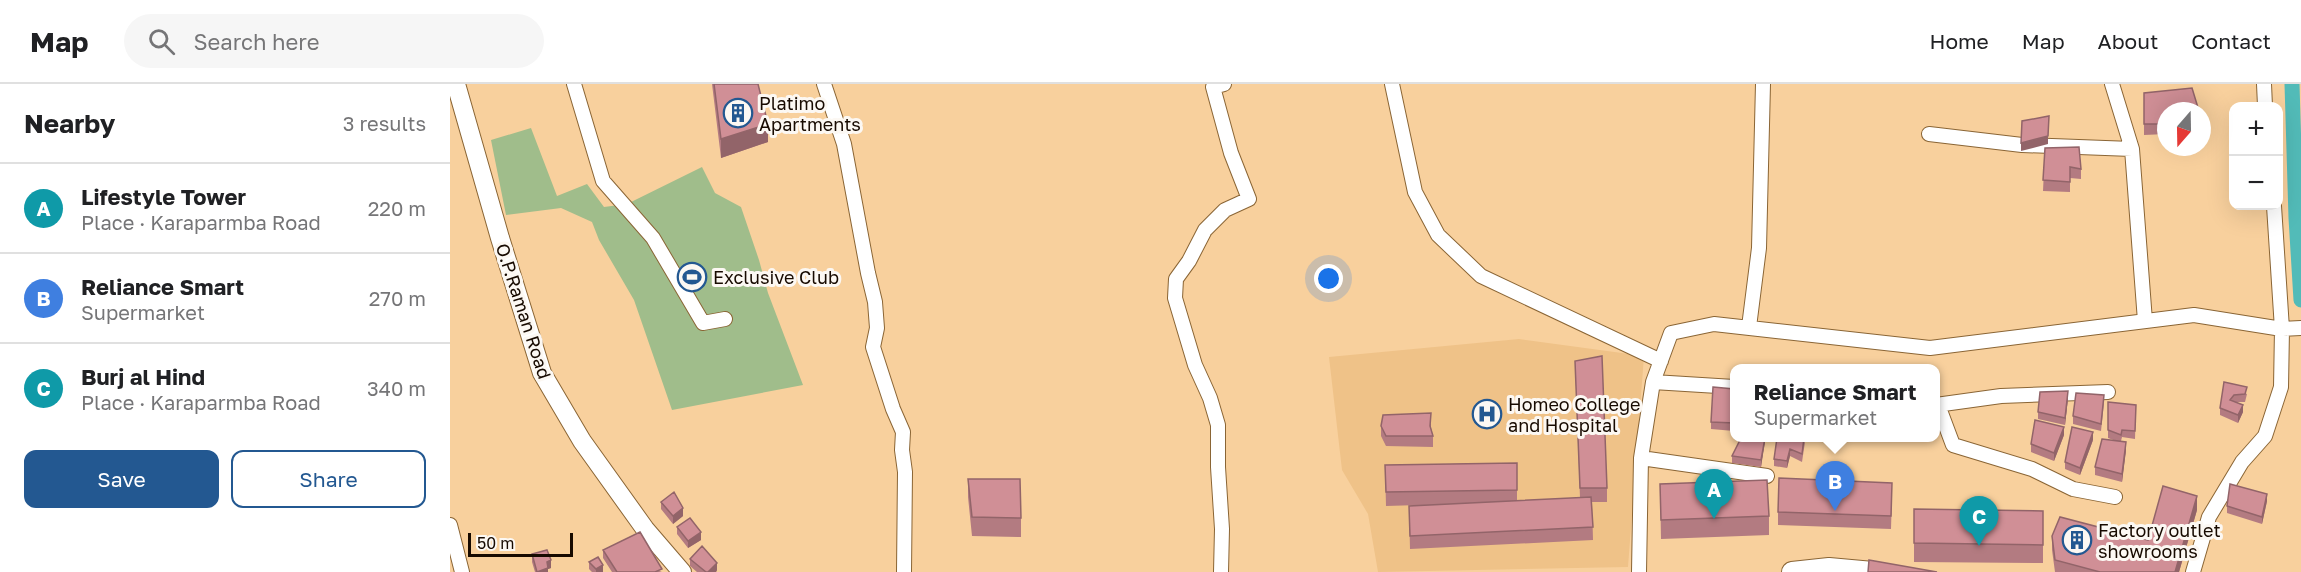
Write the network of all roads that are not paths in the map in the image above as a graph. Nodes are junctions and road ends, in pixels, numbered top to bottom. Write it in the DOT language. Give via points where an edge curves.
graph roads {
  1 [pos="456,84"];
  2 [pos="574,84"];
  3 [pos="824,84"];
  4 [pos="1224,84"];
  5 [pos="1392,84"];
  6 [pos="1764,84"];
  7 [pos="2112,84"];
  8 [pos="2264,84"];
  9 [pos="2265,102"];
  10 [pos="1929,134"];
  11 [pos="2132,149"];
  12 [pos="2274,210"];
  13 [pos="725,319"];
  14 [pos="2145,321"];
  15 [pos="1749,327"];
  16 [pos="2301,328"];
  17 [pos="2283,329"];
  18 [pos="1661,361"];
  19 [pos="1653,382"];
  20 [pos="1730,387"];
  21 [pos="2108,392"];
  22 [pos="1940,405"];
  23 [pos="1940,413"];
  24 [pos="1641,458"];
  25 [pos="1767,476"];
  26 [pos="2115,497"];
  27 [pos="450,525"];
  28 [pos="1840,570"];
  29 [pos="462,572"];
  30 [pos="682,572"];
  31 [pos="904,572"];
  32 [pos="1221,572"];
  33 [pos="1639,572"];
  34 [pos="1792,572"];
  35 [pos="1873,572"];
  36 [pos="2193,572"];
  1 -- 30 [label="street, O.P.Raman Road" via="542,373 582,441 645,529"];
  2 -- 13 [label="street" via="603,181 653,238 702,323"];
  3 -- 31 [label="street" via="844,144 875,302 877,328 873,347 903,432"];
  4 -- 32 [label="street" via="1213,87 1231,153 1249,199 1225,210 1205,230 1176,279 1175,298 1218,425"];
  5 -- 18 [label="street" via="1415,192 1438,235 1481,276"];
  6 -- 15 [label="street" via="1759,248"];
  7 -- 11 [label="street"];
  8 -- 9 [label="street"];
  10 -- 11 [label="street" via="2022,145"];
  11 -- 14 [label="street"];
  12 -- 17 [label="street"];
  14 -- 15 [label="street" via="1930,348"];
  14 -- 17 [label="street" via="2194,315"];
  15 -- 18 [label="street" via="1714,324 1671,333"];
  16 -- 17 [label="street"];
  17 -- 36 [label="street" via="2281,387 2265,436 2242,462 2209,517"];
  18 -- 19 [label="street"];
  19 -- 20 [label="street"];
  19 -- 24 [label="street"];
  21 -- 22 [label="street" via="2001,396"];
  23 -- 26 [label="street" via="1953,446 2032,469 2073,489"];
  24 -- 25 [label="street"];
  24 -- 33 [label="street"];
  27 -- 29 [label="street"];
  28 -- 34 [label="main road"];
  28 -- 35 [label="main road"];
}
